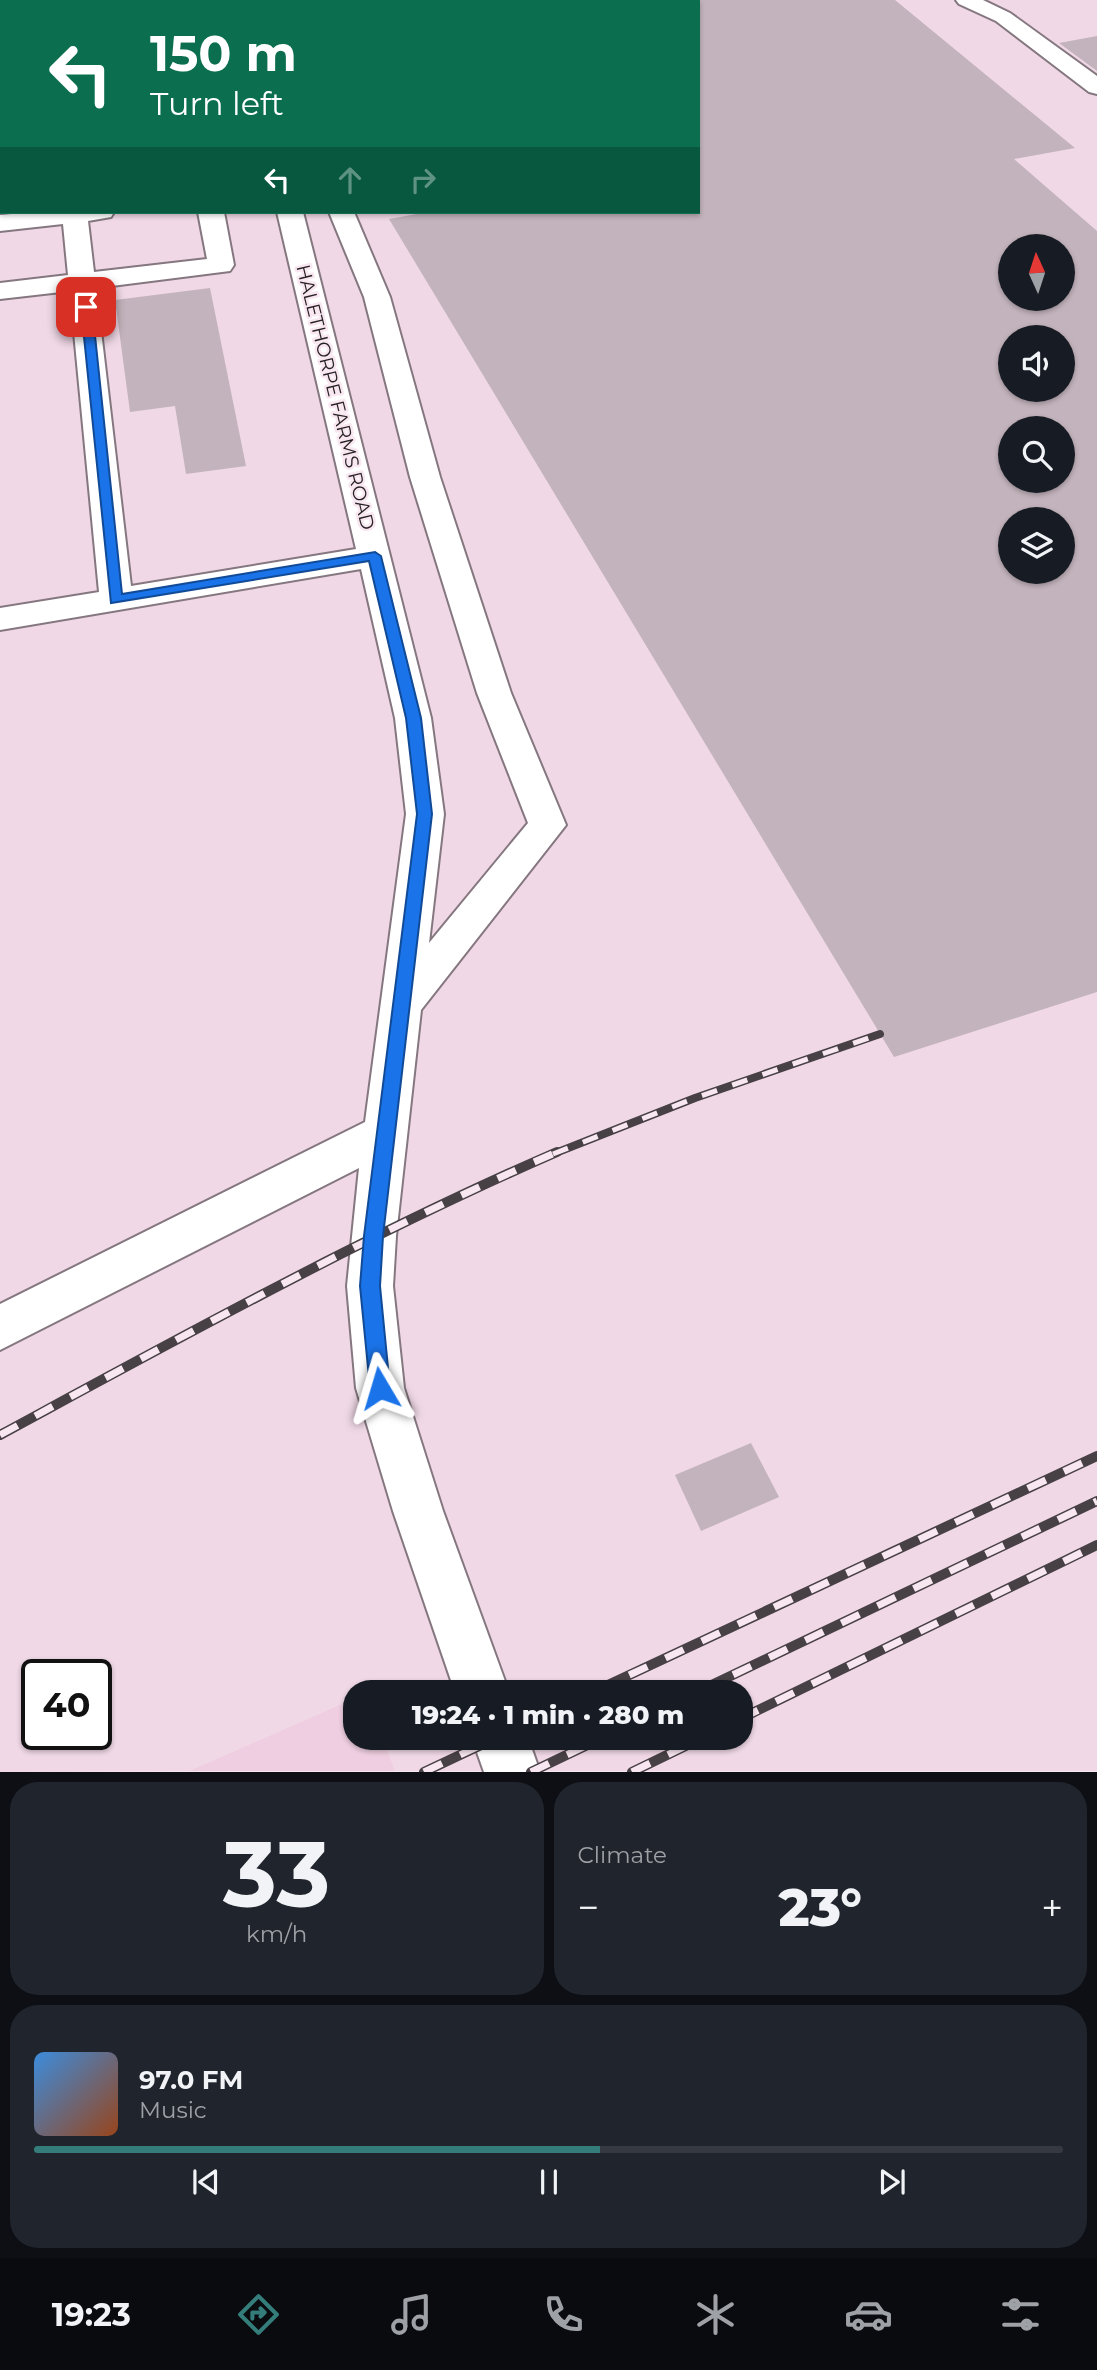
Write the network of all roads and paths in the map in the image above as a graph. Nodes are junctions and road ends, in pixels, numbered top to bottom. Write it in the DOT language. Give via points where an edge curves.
graph roads {
  1 [pos="965,0"];
  2 [pos="1097,87"];
  3 [pos="79,214"];
  4 [pos="88,214"];
  5 [pos="211,214"];
  6 [pos="297,214"];
  7 [pos="343,214"];
  8 [pos="0,223"];
  9 [pos="83,281"];
  10 [pos="0,290"];
  11 [pos="375,556"];
  12 [pos="116,600"];
  13 [pos="0,619"];
  14 [pos="401,1006"];
  15 [pos="384,1134"];
  16 [pos="0,1328"];
  17 [pos="478,1680"];
  18 [pos="504,1750"];
  19 [pos="512,1772"];
  1 -- 2 [label="street" via="1003,16"];
  3 -- 8 [label="street"];
  4 -- 9 [label="street"];
  5 -- 9 [label="street" via="221,265"];
  6 -- 11 [label="street, HALETHORPE FARMS ROAD"];
  7 -- 14 [label="street" via="377,297 425,477 494,693 547,825"];
  9 -- 10 [label="street"];
  9 -- 12 [label="street"];
  11 -- 12 [label="street"];
  11 -- 14 [label="street, HALETHORPE FARMS ROAD" via="413,718 425,814"];
  12 -- 13 [label="street"];
  14 -- 15 [label="street, HALETHORPE FARMS ROAD"];
  15 -- 16 [label="street"];
  15 -- 17 [label="street, HALETHORPE FARMS ROAD" via="370,1286 380,1388"];
  18 -- 19 [label="street"];
}
